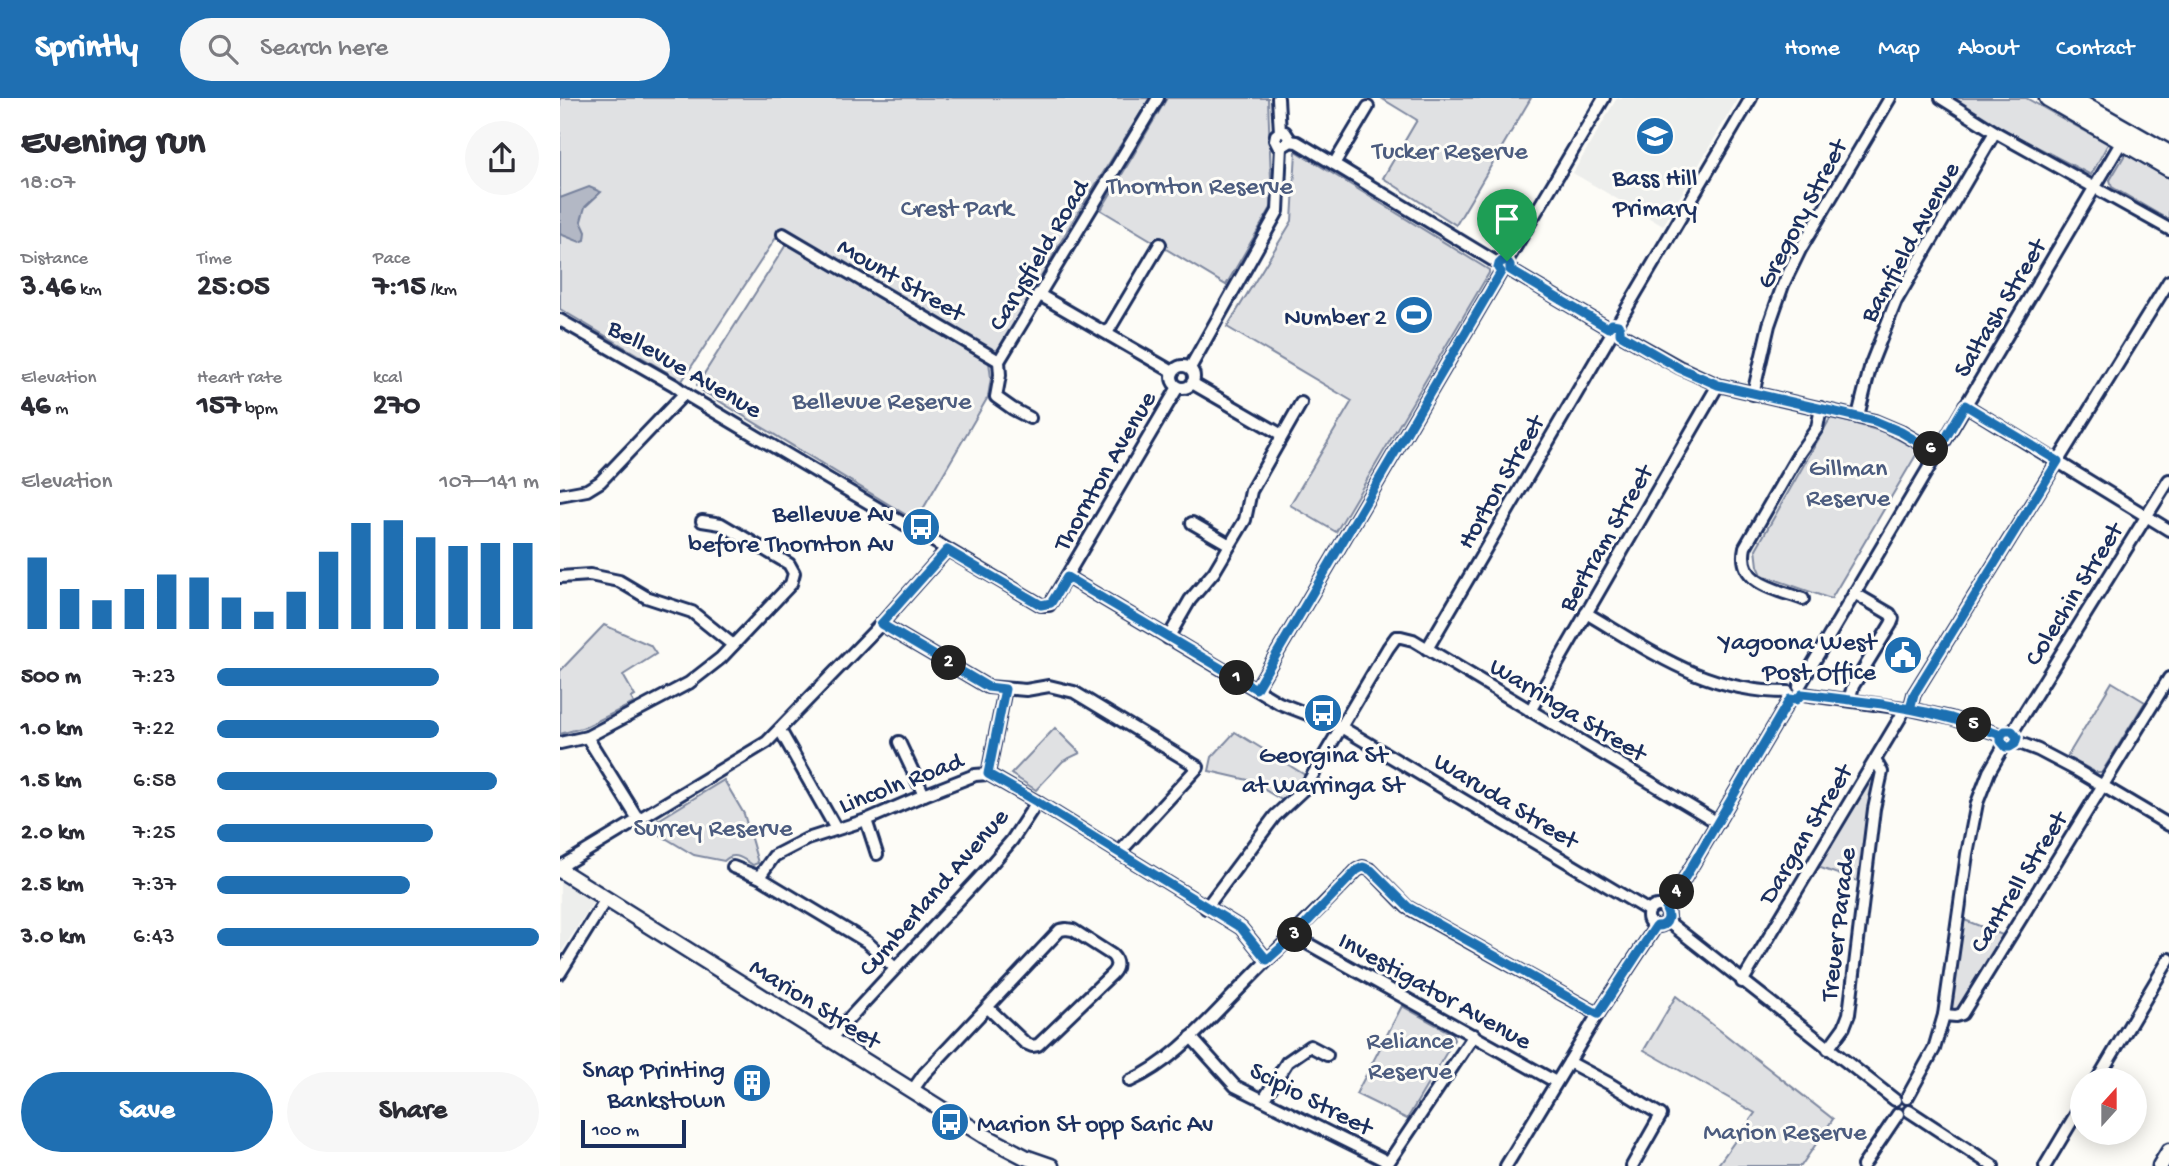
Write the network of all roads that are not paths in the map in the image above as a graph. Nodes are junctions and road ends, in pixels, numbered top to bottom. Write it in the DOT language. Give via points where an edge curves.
graph roads {
  1 [pos="1158,98"];
  2 [pos="1278,98"];
  3 [pos="1604,98"];
  4 [pos="1751,98"];
  5 [pos="1890,98"];
  6 [pos="1941,98"];
  7 [pos="2059,99"];
  8 [pos="1368,107"];
  9 [pos="1995,132"];
  10 [pos="2125,136"];
  11 [pos="1285,144"];
  12 [pos="2168,161"];
  13 [pos="1335,164"];
  14 [pos="2095,187"];
  15 [pos="2169,229"];
  16 [pos="783,234"];
  17 [pos="1160,244"];
  18 [pos="1504,267"];
  19 [pos="2169,281"];
  20 [pos="1038,294"];
  21 [pos="560,320"];
  22 [pos="1614,331"];
  23 [pos="1107,333"];
  24 [pos="999,362"];
  25 [pos="1190,368"];
  26 [pos="1173,372"];
  27 [pos="1192,383"];
  28 [pos="1718,385"];
  29 [pos="1178,387"];
  30 [pos="685,393"];
  31 [pos="1753,394"];
  32 [pos="1301,403"];
  33 [pos="1965,405"];
  34 [pos="1821,408"];
  35 [pos="1858,416"];
  36 [pos="1030,418"];
  37 [pos="1282,435"];
  38 [pos="1937,453"];
  39 [pos="2058,461"];
  40 [pos="2169,480"];
  41 [pos="560,495"];
  42 [pos="2146,516"];
  43 [pos="702,521"];
  44 [pos="1192,523"];
  45 [pos="2169,530"];
  46 [pos="1230,545"];
  47 [pos="947,550"];
  48 [pos="560,577"];
  49 [pos="1067,577"];
  50 [pos="1854,593"];
  51 [pos="1803,599"];
  52 [pos="1041,605"];
  53 [pos="1586,612"];
  54 [pos="881,624"];
  55 [pos="1168,638"];
  56 [pos="733,645"];
  57 [pos="1427,649"];
  58 [pos="2169,678"];
  59 [pos="1005,689"];
  60 [pos="1256,689"];
  61 [pos="1801,690"];
  62 [pos="1789,695"];
  63 [pos="1850,700"];
  64 [pos="1907,708"];
  65 [pos="1530,711"];
  66 [pos="1341,727"];
  67 [pos="780,730"];
  68 [pos="2015,736"];
  69 [pos="587,737"];
  70 [pos="2003,740"];
  71 [pos="899,742"];
  72 [pos="560,743"];
  73 [pos="1875,760"];
  74 [pos="988,774"];
  75 [pos="2103,786"];
  76 [pos="924,795"];
  77 [pos="1037,802"];
  78 [pos="638,820"];
  79 [pos="866,820"];
  80 [pos="1718,822"];
  81 [pos="2169,825"];
  82 [pos="836,829"];
  83 [pos="1119,853"];
  84 [pos="877,854"];
  85 [pos="733,867"];
  86 [pos="560,868"];
  87 [pos="759,877"];
  88 [pos="606,899"];
  89 [pos="1206,908"];
  90 [pos="1649,911"];
  91 [pos="1667,916"];
  92 [pos="1656,926"];
  93 [pos="1294,936"];
  94 [pos="2169,959"];
  95 [pos="1267,960"];
  96 [pos="1129,964"];
  97 [pos="1117,965"];
  98 [pos="895,968"];
  99 [pos="560,973"];
  100 [pos="1742,982"];
  101 [pos="987,1007"];
  102 [pos="1598,1014"];
  103 [pos="1944,1015"];
  104 [pos="1474,1035"];
  105 [pos="1191,1037"];
  106 [pos="830,1039"];
  107 [pos="1828,1049"];
  108 [pos="1327,1055"];
  109 [pos="1569,1062"];
  110 [pos="2104,1068"];
  111 [pos="1130,1081"];
  112 [pos="1556,1082"];
  113 [pos="912,1091"];
  114 [pos="1264,1099"];
  115 [pos="1901,1099"];
  116 [pos="1904,1112"];
  117 [pos="2070,1124"];
  118 [pos="2169,1151"];
  119 [pos="1387,1164"];
  120 [pos="1051,1166"];
  121 [pos="1506,1166"];
  122 [pos="1632,1166"];
  123 [pos="1863,1166"];
  124 [pos="1993,1166"];
  125 [pos="2045,1166"];
  126 [pos="2160,1166"];
  1 -- 20 [label="street, Carysfield Road"];
  2 -- 11 [label="street"];
  3 -- 18 [label="street"];
  4 -- 22 [label="street, Horton Street"];
  5 -- 31 [label="street, Gregory Street" via="1783,285"];
  6 -- 9 [label="street"];
  7 -- 10 [label="highway"];
  8 -- 13 [label="street"];
  9 -- 14 [label="street"];
  9 -- 35 [label="street, Bamfield Avenue" via="1896,302 1871,364"];
  10 -- 12 [label="highway"];
  10 -- 14 [label="street, Saltash Street"];
  11 -- 13 [label="street" via="1297,142"];
  11 -- 25 [label="street" via="1278,211"];
  13 -- 18 [label="street"];
  14 -- 15 [label="street"];
  14 -- 33 [label="street, Saltash Street"];
  16 -- 24 [label="street, Mount Street"];
  17 -- 23 [label="street"];
  18 -- 22 [label="street"];
  18 -- 60 [label="street"];
  19 -- 39 [label="street, Dargan Street"];
  20 -- 23 [label="street"];
  20 -- 24 [label="street, Carysfield Road"];
  21 -- 30 [label="street, Bellevue Avenue"];
  22 -- 28 [label="street"];
  22 -- 57 [label="street, Horton Street"];
  23 -- 26 [label="street"];
  24 -- 36 [label="street" via="996,397"];
  25 -- 26 [label="street" via="1182,366"];
  25 -- 27 [label="street"];
  26 -- 29 [label="street"];
  27 -- 29 [label="street"];
  27 -- 37 [label="street"];
  28 -- 31 [label="street"];
  28 -- 53 [label="street, Bertram Street"];
  29 -- 49 [label="street, Thornton Avenue"];
  30 -- 41 [label="street" via="600,482 587,490"];
  30 -- 47 [label="street, Bellevue Avenue"];
  31 -- 34 [label="street"];
  32 -- 37 [label="street"];
  33 -- 38 [label="street, Saltash Street"];
  33 -- 39 [label="street"];
  34 -- 35 [label="street"];
  34 -- 51 [label="street" via="1818,428 1743,556 1752,578"];
  35 -- 38 [label="street" via="1901,432"];
  37 -- 46 [label="street" via="1251,491 1245,520"];
  38 -- 50 [label="street, Saltash Street"];
  39 -- 42 [label="street"];
  39 -- 64 [label="street, Dargan Street"];
  40 -- 42 [label="street, Colechin Street"];
  42 -- 45 [label="street"];
  42 -- 68 [label="street, Colechin Street"];
  43 -- 56 [label="street" via="727,527 789,564 794,573 791,584"];
  44 -- 46 [label="street"];
  46 -- 55 [label="street"];
  47 -- 52 [label="street, Bellevue Avenue"];
  47 -- 54 [label="street"];
  48 -- 56 [label="street" via="590,575 619,581 646,597 697,614"];
  49 -- 52 [label="street, Thornton Avenue" via="1051,603"];
  49 -- 55 [label="street, Waruda Street"];
  50 -- 61 [label="street, Saltash Street"];
  50 -- 63 [label="street" via="1893,620 1853,686"];
  53 -- 62 [label="street" via="1704,678"];
  53 -- 65 [label="street, Bertram Street"];
  54 -- 59 [label="street" via="988,687"];
  54 -- 67 [label="street"];
  55 -- 60 [label="street, Waruda Street"];
  56 -- 69 [label="street" via="682,688"];
  57 -- 65 [label="street, Warringa Street"];
  57 -- 66 [label="street, Warringa Street" via="1393,633"];
  58 -- 75 [label="street, Cantrell Street"];
  59 -- 74 [label="street"];
  59 -- 83 [label="street" via="1049,687 1074,692 1198,767"];
  60 -- 66 [label="street, Waruda Street"];
  61 -- 62 [label="street" via="1792,686"];
  61 -- 63 [label="street"];
  62 -- 80 [label="street"];
  63 -- 64 [label="street"];
  64 -- 70 [label="street" via="1951,718"];
  64 -- 73 [label="street, Dargan Street"];
  65 -- 80 [label="street, Warringa Street"];
  66 -- 89 [label="street, Warringa Street" via="1305,788 1275,816"];
  66 -- 90 [label="street, Waruda Street"];
  67 -- 78 [label="street" via="760,747"];
  67 -- 82 [label="street"];
  68 -- 70 [label="street" via="2012,747"];
  68 -- 75 [label="street"];
  69 -- 72 [label="street"];
  69 -- 78 [label="street"];
  70 -- 103 [label="street" via="1977,803"];
  71 -- 76 [label="street"];
  73 -- 100 [label="street, Dargan Street"];
  73 -- 107 [label="street, Treuer Parade" via="1882,772 1849,1014"];
  74 -- 76 [label="street, Lincoln Road"];
  74 -- 77 [label="street, Lincoln Road"];
  75 -- 81 [label="street"];
  75 -- 103 [label="street, Cantrell Street" via="1962,1014"];
  76 -- 79 [label="street, Lincoln Road"];
  77 -- 83 [label="street, Lincoln Road"];
  77 -- 98 [label="street, Cumberland Avenue" via="1013,840"];
  78 -- 86 [label="street"];
  79 -- 82 [label="street, Lincoln Road"];
  79 -- 84 [label="street"];
  80 -- 91 [label="street"];
  82 -- 87 [label="street, Lincoln Road" via="774,856"];
  83 -- 89 [label="street, Lincoln Road"];
  85 -- 87 [label="street"];
  86 -- 88 [label="main road, Marion Street"];
  87 -- 98 [label="street" via="867,942"];
  88 -- 99 [label="street"];
  88 -- 106 [label="main road, Marion Street"];
  89 -- 95 [label="street, Lincoln Road" via="1241,928"];
  90 -- 91 [label="street" via="1657,906"];
  90 -- 92 [label="street" via="1648,920"];
  91 -- 92 [label="street" via="1662,926"];
  91 -- 100 [label="street"];
  92 -- 102 [label="street"];
  93 -- 95 [label="street"];
  93 -- 102 [label="street" via="1363,864 1408,907"];
  93 -- 104 [label="street, Investigator Avenue"];
  94 -- 110 [label="street"];
  95 -- 105 [label="street"];
  96 -- 97 [label="street"];
  97 -- 101 [label="street" via="1112,955 1063,925"];
  97 -- 101 [label="street" via="1035,1050"];
  98 -- 106 [label="street, Cumberland Avenue"];
  100 -- 107 [label="street"];
  101 -- 113 [label="street"];
  102 -- 109 [label="street"];
  103 -- 115 [label="street" via="1930,1059"];
  104 -- 112 [label="street, Investigator Avenue"];
  104 -- 119 [label="street"];
  105 -- 111 [label="street"];
  105 -- 114 [label="street, Scipio Street" via="1235,1086"];
  106 -- 113 [label="main road, Marion Street"];
  107 -- 115 [label="street"];
  108 -- 114 [label="street" via="1310,1046 1287,1062"];
  109 -- 112 [label="street"];
  109 -- 122 [label="street" via="1661,1115"];
  112 -- 121 [label="street"];
  113 -- 120 [label="main road, Marion Street" via="998,1144"];
  114 -- 119 [label="street, Scipio Street"];
  115 -- 116 [label="street" via="1911,1105"];
  115 -- 116 [label="street" via="1893,1108"];
  116 -- 123 [label="street"];
  116 -- 124 [label="street"];
  117 -- 125 [label="street"];
  118 -- 126 [label="main road"];
}
